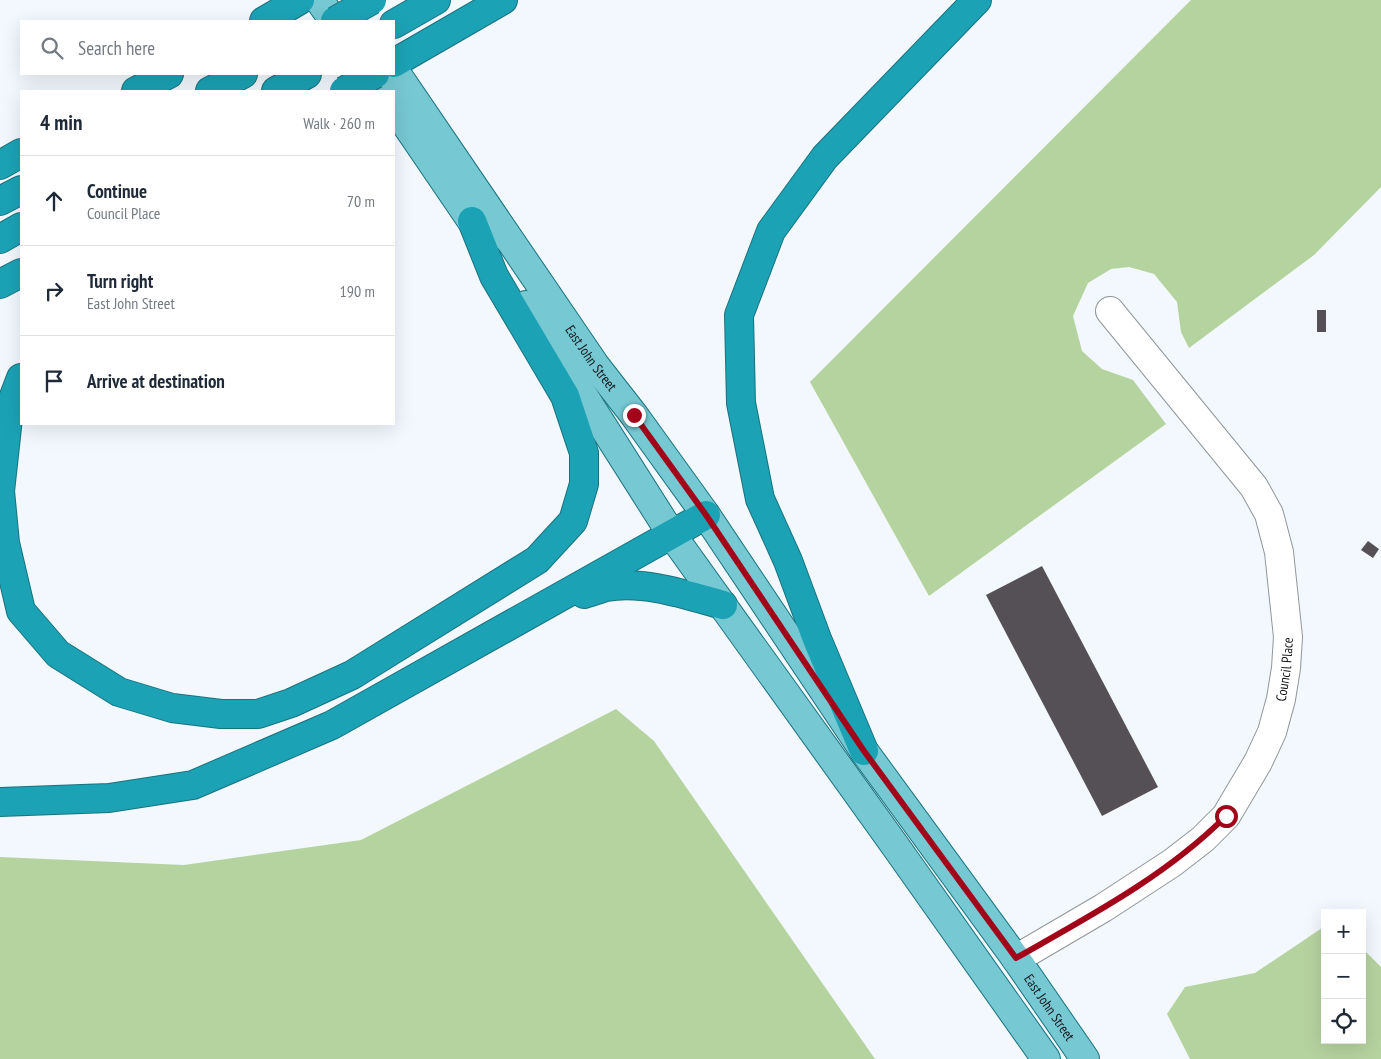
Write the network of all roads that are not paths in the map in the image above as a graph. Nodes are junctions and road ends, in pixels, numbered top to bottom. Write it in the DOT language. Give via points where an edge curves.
graph roads {
  1 [pos="300,0"];
  2 [pos="320,0"];
  3 [pos="346,0"];
  4 [pos="372,0"];
  5 [pos="436,0"];
  6 [pos="503,0"];
  7 [pos="977,0"];
  8 [pos="266,20"];
  9 [pos="334,20"];
  10 [pos="337,20"];
  11 [pos="360,20"];
  12 [pos="395,23"];
  13 [pos="395,62"];
  14 [pos="395,71"];
  15 [pos="167,75"];
  16 [pos="241,75"];
  17 [pos="305,75"];
  18 [pos="371,75"];
  19 [pos="373,75"];
  20 [pos="138,90"];
  21 [pos="212,90"];
  22 [pos="278,90"];
  23 [pos="346,90"];
  24 [pos="382,90"];
  25 [pos="395,108"];
  26 [pos="20,154"];
  27 [pos="0,165"];
  28 [pos="20,191"];
  29 [pos="0,201"];
  30 [pos="472,221"];
  31 [pos="20,228"];
  32 [pos="0,239"];
  33 [pos="20,274"];
  34 [pos="0,284"];
  35 [pos="1110,311"];
  36 [pos="20,381"];
  37 [pos="706,515"];
  38 [pos="672,535"];
  39 [pos="723,605"];
  40 [pos="542,608"];
  41 [pos="864,751"];
  42 [pos="0,802"];
  43 [pos="1016,958"];
  44 [pos="1046,1059"];
  45 [pos="1085,1059"];
  1 -- 8 [label="highway"];
  2 -- 9 [label="main road"];
  3 -- 11 [label="main road"];
  4 -- 10 [label="highway, bridge"];
  5 -- 12 [label="highway"];
  6 -- 13 [label="highway"];
  7 -- 41 [label="highway" via="825,157 771,231 739,315 742,402 760,499"];
  14 -- 37 [label="main road, East John Street" via="595,365"];
  15 -- 20 [label="highway"];
  16 -- 21 [label="highway"];
  17 -- 22 [label="highway"];
  18 -- 24 [label="main road"];
  19 -- 23 [label="highway, bridge"];
  25 -- 30 [label="main road, East John Street"];
  26 -- 27 [label="highway"];
  28 -- 29 [label="highway"];
  30 -- 36 [label="highway" via="494,276 565,396 584,453 584,484 572,521 537,560 352,675 291,703 258,714 221,714 172,708 119,692 58,654 21,611 4,543 0,491 9,409"];
  30 -- 38 [label="main road, East John Street"];
  31 -- 32 [label="highway"];
  33 -- 34 [label="highway"];
  35 -- 43 [label="street, Council Place" via="1254,487 1269,514 1279,552 1288,637 1286,668 1272,732 1226,816 1172,863 1103,908"];
  37 -- 38 [label="highway"];
  37 -- 41 [label="main road, East John Street"];
  38 -- 39 [label="main road, East John Street"];
  38 -- 40 [label="highway"];
  39 -- 40 [label="highway" via="640,586 606,587"];
  39 -- 44 [label="main road, East John Street"];
  40 -- 42 [label="highway" via="332,724 193,785 109,798"];
  41 -- 43 [label="main road, East John Street"];
  43 -- 45 [label="main road, East John Street"];
}
